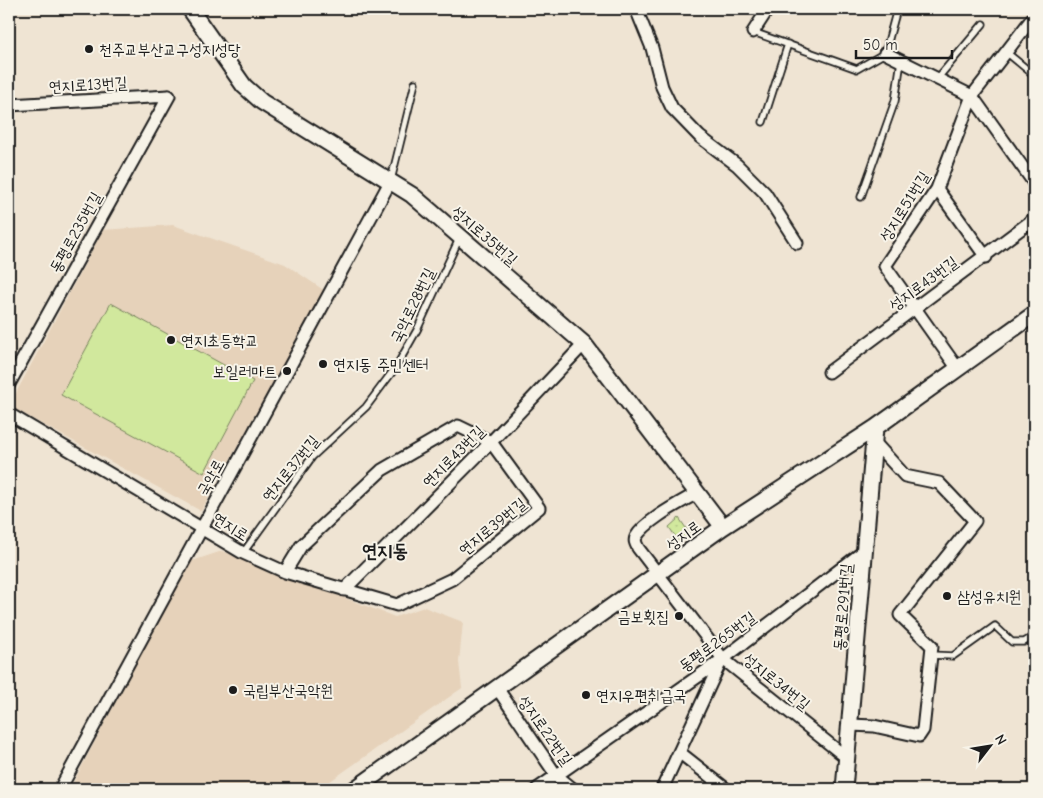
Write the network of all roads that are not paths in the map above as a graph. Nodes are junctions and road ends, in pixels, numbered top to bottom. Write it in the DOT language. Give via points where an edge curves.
graph roads {
  1 [pos="190,9"];
  2 [pos="636,9"];
  3 [pos="768,9"];
  4 [pos="897,9"];
  5 [pos="1034,16"];
  6 [pos="983,24"];
  7 [pos="753,32"];
  8 [pos="788,44"];
  9 [pos="1006,52"];
  10 [pos="885,53"];
  11 [pos="901,61"];
  12 [pos="1034,75"];
  13 [pos="937,79"];
  14 [pos="415,83"];
  15 [pos="169,96"];
  16 [pos="972,96"];
  17 [pos="9,105"];
  18 [pos="763,122"];
  19 [pos="390,182"];
  20 [pos="1034,183"];
  21 [pos="937,189"];
  22 [pos="861,197"];
  23 [pos="1034,219"];
  24 [pos="460,237"];
  25 [pos="797,243"];
  26 [pos="986,257"];
  27 [pos="915,308"];
  28 [pos="1034,314"];
  29 [pos="584,344"];
  30 [pos="958,369"];
  31 [pos="829,372"];
  32 [pos="9,384"];
  33 [pos="366,407"];
  34 [pos="9,414"];
  35 [pos="874,435"];
  36 [pos="491,442"];
  37 [pos="697,493"];
  38 [pos="202,527"];
  39 [pos="723,528"];
  40 [pos="864,551"];
  41 [pos="242,553"];
  42 [pos="285,572"];
  43 [pos="659,574"];
  44 [pos="344,590"];
  45 [pos="397,606"];
  46 [pos="1034,636"];
  47 [pos="931,655"];
  48 [pos="723,658"];
  49 [pos="496,688"];
  50 [pos="850,725"];
  51 [pos="679,752"];
  52 [pos="847,758"];
  53 [pos="556,775"];
  54 [pos="60,789"];
  55 [pos="355,789"];
  56 [pos="537,789"];
  57 [pos="573,789"];
  58 [pos="662,789"];
  59 [pos="726,789"];
  60 [pos="844,789"];
  1 -- 19 [label="main road, 성지로35번길" via="244,86 262,102"];
  2 -- 25 [label="street" via="672,108 700,138 737,165 765,193"];
  3 -- 7 [label="street"];
  4 -- 10 [label="lane"];
  5 -- 9 [label="street, 성지로51번길"];
  6 -- 13 [label="lane"];
  7 -- 8 [label="lane"];
  8 -- 10 [label="lane" via="857,68"];
  8 -- 18 [label="lane"];
  9 -- 12 [label="lane"];
  9 -- 16 [label="street, 성지로51번길"];
  10 -- 11 [label="street"];
  11 -- 13 [label="street"];
  11 -- 22 [label="lane" via="895,101"];
  13 -- 16 [label="street"];
  14 -- 19 [label="lane"];
  15 -- 17 [label="street, 연지로13번길"];
  15 -- 32 [label="street, 동평로235번길"];
  16 -- 20 [label="street"];
  16 -- 21 [label="street, 성지로51번길"];
  19 -- 24 [label="main road, 성지로35번길" via="412,195"];
  19 -- 38 [label="street, 국악로"];
  21 -- 26 [label="street"];
  21 -- 27 [label="street, 성지로51번길" via="885,266"];
  23 -- 26 [label="street, 성지로43번길"];
  24 -- 29 [label="main road, 성지로35번길"];
  24 -- 33 [label="lane, 국악로28번길" via="418,330"];
  26 -- 27 [label="street, 성지로43번길"];
  27 -- 30 [label="street, 성지로51번길"];
  27 -- 31 [label="street, 성지로43번길"];
  28 -- 30 [label="main road, 성지로"];
  29 -- 36 [label="street, 연지로43번길"];
  29 -- 37 [label="main road, 성지로35번길"];
  30 -- 35 [label="main road, 성지로"];
  33 -- 41 [label="lane, 연지로37번길" via="312,457"];
  34 -- 38 [label="street, 연지로"];
  35 -- 39 [label="main road, 성지로"];
  35 -- 40 [label="main road, 동평로291번길"];
  35 -- 47 [label="street" via="905,476 939,483 975,521 900,615 932,646"];
  36 -- 42 [label="street, 연지로39번길" via="458,426 382,470 301,546"];
  36 -- 44 [label="street, 연지로43번길"];
  36 -- 45 [label="street, 연지로39번길" via="540,508 452,579"];
  37 -- 39 [label="main road, 성지로35번길"];
  37 -- 43 [label="street, 성지로34번길" via="651,522 636,537 638,548"];
  38 -- 41 [label="street, 연지로"];
  38 -- 54 [label="street, 국악로"];
  39 -- 43 [label="main road, 성지로"];
  40 -- 48 [label="street, 동평로265번길"];
  40 -- 50 [label="main road, 동평로291번길"];
  41 -- 42 [label="street, 연지로"];
  42 -- 44 [label="street, 연지로"];
  43 -- 48 [label="street, 성지로34번길"];
  43 -- 49 [label="main road, 성지로"];
  44 -- 45 [label="street, 연지로"];
  46 -- 47 [label="lane" via="1024,642 1012,642 995,626 953,656"];
  47 -- 50 [label="street" via="923,730 919,736 874,726"];
  48 -- 51 [label="street"];
  48 -- 52 [label="street, 성지로34번길"];
  48 -- 53 [label="street, 동평로265번길"];
  49 -- 53 [label="street, 성지로22번길"];
  49 -- 55 [label="main road, 성지로"];
  50 -- 52 [label="main road, 동평로291번길"];
  51 -- 58 [label="street"];
  51 -- 59 [label="street"];
  52 -- 60 [label="main road, 동평로291번길"];
  53 -- 56 [label="street, 동평로265번길"];
  53 -- 57 [label="street, 성지로22번길"];
}
